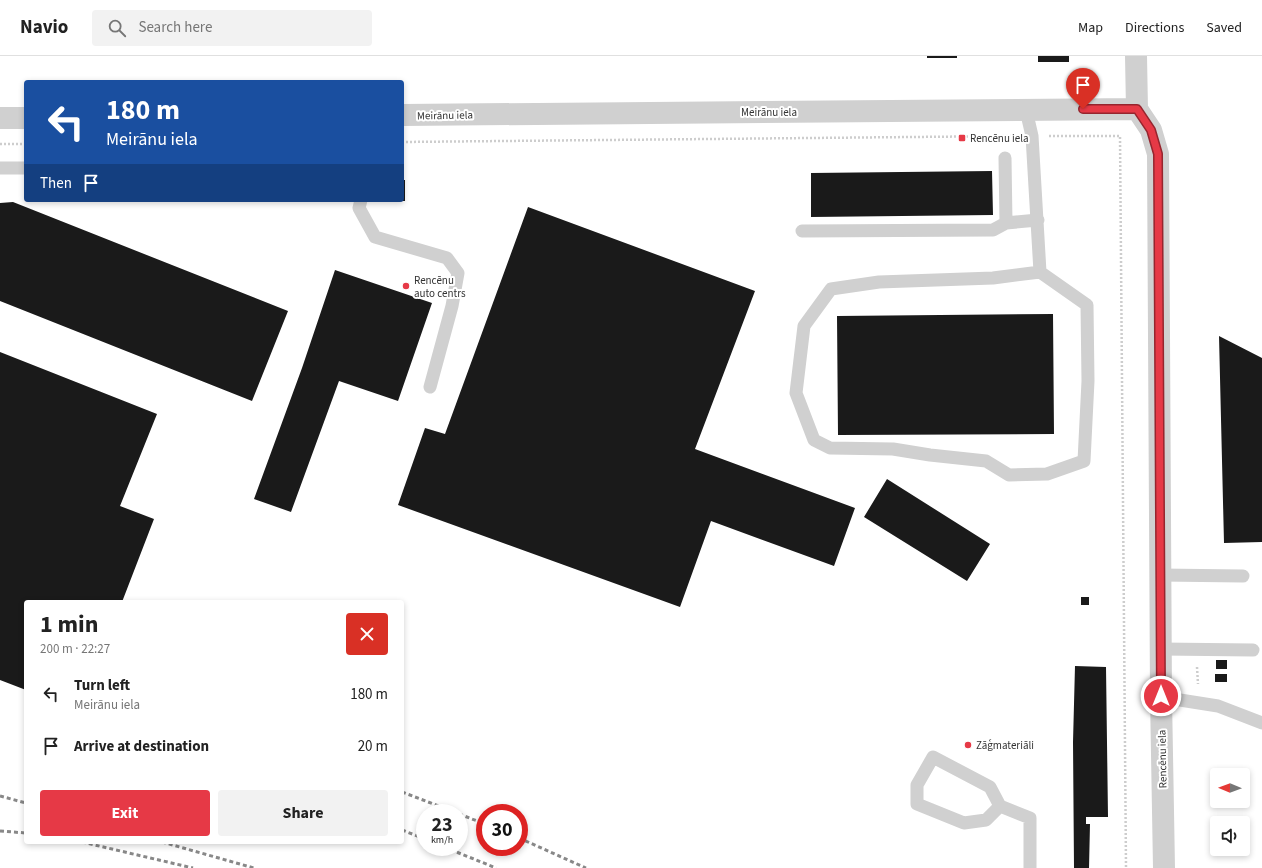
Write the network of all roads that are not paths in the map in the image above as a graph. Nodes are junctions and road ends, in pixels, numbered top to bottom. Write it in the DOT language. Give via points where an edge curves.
graph roads {
  1 [pos="1136,56"];
  2 [pos="1137,109"];
  3 [pos="1026,110"];
  4 [pos="404,115"];
  5 [pos="0,118"];
  6 [pos="24,118"];
  7 [pos="1005,158"];
  8 [pos="0,168"];
  9 [pos="24,168"];
  10 [pos="360,202"];
  11 [pos="1038,220"];
  12 [pos="1006,223"];
  13 [pos="802,231"];
  14 [pos="1040,272"];
  15 [pos="430,387"];
  16 [pos="1160,575"];
  17 [pos="1243,576"];
  18 [pos="1161,649"];
  19 [pos="1253,650"];
  20 [pos="1161,696"];
  21 [pos="1262,723"];
  22 [pos="1000,806"];
  23 [pos="1030,868"];
  24 [pos="1164,868"];
  1 -- 2 [label="street"];
  2 -- 3 [label="street, Meirānu iela"];
  2 -- 16 [label="street, Rencēnu iela" via="1151,130 1158,154"];
  3 -- 4 [label="street, Meirānu iela"];
  3 -- 11 [label="lane" via="1032,136"];
  5 -- 6 [label="street"];
  7 -- 12 [label="lane"];
  8 -- 9 [label="lane"];
  10 -- 15 [label="lane" via="359,208 375,237 447,258 458,273 452,306"];
  11 -- 12 [label="lane"];
  11 -- 14 [label="lane"];
  12 -- 13 [label="lane" via="993,230"];
  14 -- 14 [label="lane" via="1087,305 1088,381 1084,461 1047,474 1008,475 986,461 930,456 893,449 830,448 814,440 796,393 804,326 831,289 879,282 993,278"];
  16 -- 17 [label="lane"];
  16 -- 18 [label="street, Rencēnu iela"];
  18 -- 19 [label="lane"];
  18 -- 20 [label="street, Rencēnu iela"];
  20 -- 21 [label="lane" via="1218,706"];
  20 -- 24 [label="street, Rencēnu iela"];
  22 -- 22 [label="lane" via="990,787 933,757 917,784 917,804 964,823 986,820"];
  22 -- 23 [label="lane" via="1030,818"];
}
